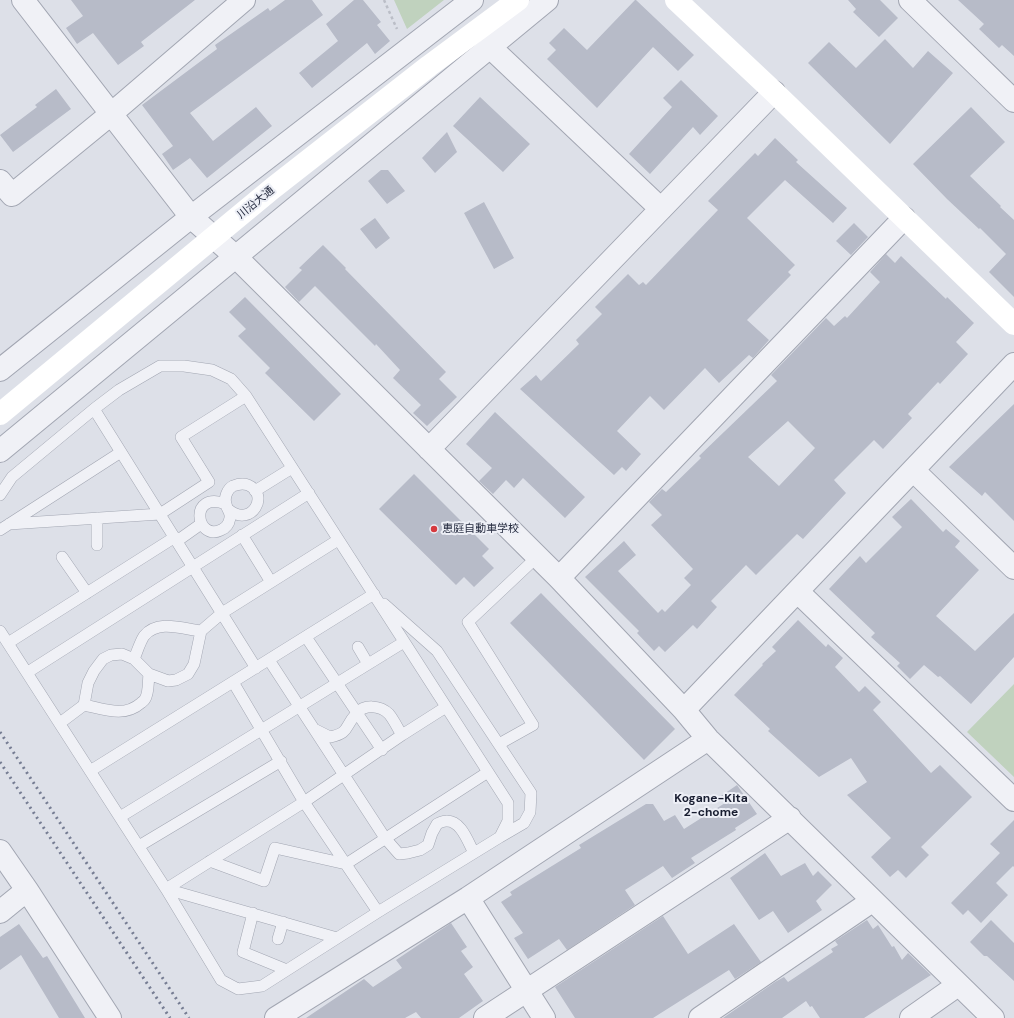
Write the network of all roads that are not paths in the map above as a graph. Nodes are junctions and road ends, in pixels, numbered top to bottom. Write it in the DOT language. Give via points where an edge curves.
graph roads {
  1 [pos="24,0"];
  2 [pos="244,0"];
  3 [pos="472,0"];
  4 [pos="518,0"];
  5 [pos="547,0"];
  6 [pos="676,0"];
  7 [pos="910,0"];
  8 [pos="490,47"];
  9 [pos="774,92"];
  10 [pos="1014,102"];
  11 [pos="111,114"];
  12 [pos="0,181"];
  13 [pos="661,209"];
  14 [pos="191,217"];
  15 [pos="904,218"];
  16 [pos="236,257"];
  17 [pos="1014,324"];
  18 [pos="1014,364"];
  19 [pos="0,370"];
  20 [pos="246,396"];
  21 [pos="94,409"];
  22 [pos="0,414"];
  23 [pos="428,448"];
  24 [pos="0,451"];
  25 [pos="121,452"];
  26 [pos="292,468"];
  27 [pos="913,470"];
  28 [pos="255,490"];
  29 [pos="309,493"];
  30 [pos="0,495"];
  31 [pos="228,507"];
  32 [pos="160,514"];
  33 [pos="97,518"];
  34 [pos="201,524"];
  35 [pos="5,527"];
  36 [pos="242,536"];
  37 [pos="176,539"];
  38 [pos="338,540"];
  39 [pos="97,545"];
  40 [pos="62,557"];
  41 [pos="537,557"];
  42 [pos="193,566"];
  43 [pos="1014,568"];
  44 [pos="559,578"];
  45 [pos="271,582"];
  46 [pos="798,592"];
  47 [pos="87,593"];
  48 [pos="374,594"];
  49 [pos="222,613"];
  50 [pos="0,630"];
  51 [pos="200,631"];
  52 [pos="306,637"];
  53 [pos="404,642"];
  54 [pos="8,643"];
  55 [pos="358,647"];
  56 [pos="134,659"];
  57 [pos="269,660"];
  58 [pos="368,664"];
  59 [pos="256,668"];
  60 [pos="28,672"];
  61 [pos="149,674"];
  62 [pos="233,682"];
  63 [pos="337,683"];
  64 [pos="84,705"];
  65 [pos="299,706"];
  66 [pos="446,707"];
  67 [pos="684,710"];
  68 [pos="357,712"];
  69 [pos="60,723"];
  70 [pos="262,729"];
  71 [pos="314,729"];
  72 [pos="402,736"];
  73 [pos="708,739"];
  74 [pos="499,744"];
  75 [pos="382,750"];
  76 [pos="281,761"];
  77 [pos="90,771"];
  78 [pos="488,772"];
  79 [pos="344,775"];
  80 [pos="1014,800"];
  81 [pos="304,802"];
  82 [pos="120,817"];
  83 [pos="790,818"];
  84 [pos="500,837"];
  85 [pos="386,838"];
  86 [pos="139,846"];
  87 [pos="0,852"];
  88 [pos="474,853"];
  89 [pos="210,861"];
  90 [pos="346,864"];
  91 [pos="166,889"];
  92 [pos="28,890"];
  93 [pos="468,898"];
  94 [pos="872,901"];
  95 [pos="0,912"];
  96 [pos="378,912"];
  97 [pos="252,913"];
  98 [pos="282,922"];
  99 [pos="337,938"];
  100 [pos="278,939"];
  101 [pos="287,970"];
  102 [pos="958,985"];
  103 [pos="526,991"];
  104 [pos="110,1018"];
  105 [pos="276,1018"];
  106 [pos="485,1018"];
  107 [pos="544,1018"];
  108 [pos="700,1018"];
  109 [pos="911,1018"];
  110 [pos="993,1018"];
  1 -- 11 [label="street"];
  2 -- 11 [label="street"];
  3 -- 14 [label="street"];
  4 -- 22 [label="street, 川沿大通, bridge" via="273,188"];
  5 -- 8 [label="street"];
  6 -- 9 [label="street"];
  7 -- 10 [label="street"];
  8 -- 13 [label="street"];
  8 -- 16 [label="street"];
  9 -- 13 [label="street"];
  9 -- 15 [label="street"];
  11 -- 12 [label="street" via="12,196"];
  11 -- 14 [label="street"];
  13 -- 23 [label="street"];
  14 -- 16 [label="street"];
  14 -- 19 [label="street"];
  15 -- 17 [label="street"];
  15 -- 44 [label="street"];
  16 -- 23 [label="street"];
  16 -- 24 [label="street"];
  18 -- 27 [label="street"];
  20 -- 21 [label="lane" via="231,379 212,370 160,366 119,390"];
  20 -- 26 [label="lane"];
  20 -- 32 [label="lane" via="180,437 209,482"];
  21 -- 25 [label="lane"];
  21 -- 30 [label="lane" via="12,476"];
  23 -- 41 [label="street"];
  25 -- 32 [label="lane"];
  25 -- 35 [label="lane"];
  26 -- 28 [label="lane"];
  26 -- 29 [label="lane"];
  27 -- 43 [label="street"];
  27 -- 46 [label="street"];
  28 -- 31 [label="lane" via="244,484 231,487 226,495"];
  28 -- 31 [label="lane" via="258,504 249,514 235,515"];
  29 -- 36 [label="lane"];
  29 -- 38 [label="lane"];
  31 -- 34 [label="lane" via="217,501 208,502 199,516"];
  31 -- 34 [label="lane" via="230,517 224,529 211,532"];
  32 -- 33 [label="lane"];
  32 -- 37 [label="lane"];
  33 -- 35 [label="lane"];
  33 -- 39 [label="lane"];
  34 -- 37 [label="lane"];
  36 -- 42 [label="lane"];
  36 -- 45 [label="lane"];
  37 -- 42 [label="lane"];
  37 -- 47 [label="lane"];
  38 -- 45 [label="lane"];
  38 -- 48 [label="lane"];
  40 -- 47 [label="lane"];
  41 -- 44 [label="street"];
  41 -- 74 [label="lane" via="468,622 533,725"];
  42 -- 49 [label="lane"];
  42 -- 60 [label="lane"];
  44 -- 67 [label="street"];
  45 -- 49 [label="lane"];
  46 -- 67 [label="street"];
  46 -- 80 [label="street"];
  47 -- 54 [label="lane"];
  48 -- 52 [label="lane"];
  48 -- 53 [label="lane"];
  48 -- 74 [label="lane" via="437,651"];
  49 -- 51 [label="lane"];
  49 -- 59 [label="lane"];
  50 -- 54 [label="lane"];
  51 -- 56 [label="lane" via="166,626 152,630 144,637"];
  51 -- 61 [label="lane" via="194,664 188,674 168,681"];
  52 -- 57 [label="lane"];
  52 -- 63 [label="lane"];
  53 -- 58 [label="lane"];
  53 -- 66 [label="lane"];
  54 -- 60 [label="lane"];
  55 -- 58 [label="lane"];
  56 -- 61 [label="lane"];
  56 -- 64 [label="lane" via="122,654 104,659 88,683"];
  57 -- 59 [label="lane"];
  57 -- 65 [label="lane"];
  58 -- 63 [label="lane"];
  59 -- 62 [label="lane"];
  60 -- 69 [label="lane"];
  61 -- 64 [label="lane" via="145,699 137,707 123,712"];
  62 -- 70 [label="lane"];
  62 -- 77 [label="lane"];
  63 -- 65 [label="lane"];
  63 -- 68 [label="lane"];
  64 -- 69 [label="lane"];
  65 -- 70 [label="lane"];
  65 -- 71 [label="lane"];
  66 -- 72 [label="lane"];
  66 -- 78 [label="lane"];
  67 -- 73 [label="street"];
  68 -- 71 [label="lane" via="347,730 340,735 330,737"];
  68 -- 72 [label="lane" via="366,707 375,707 389,714"];
  68 -- 75 [label="lane"];
  69 -- 77 [label="lane"];
  70 -- 76 [label="lane"];
  70 -- 82 [label="lane"];
  71 -- 79 [label="lane"];
  72 -- 75 [label="lane"];
  73 -- 83 [label="street"];
  73 -- 93 [label="street"];
  74 -- 84 [label="lane" via="531,793 530,812 524,823"];
  75 -- 79 [label="lane"];
  76 -- 81 [label="lane"];
  76 -- 86 [label="lane"];
  77 -- 82 [label="lane"];
  78 -- 84 [label="lane" via="508,803 508,821"];
  78 -- 85 [label="lane"];
  79 -- 81 [label="lane"];
  79 -- 85 [label="lane"];
  81 -- 89 [label="lane"];
  81 -- 90 [label="lane"];
  82 -- 86 [label="lane"];
  83 -- 94 [label="street"];
  83 -- 103 [label="street"];
  84 -- 88 [label="lane"];
  85 -- 88 [label="lane" via="399,854 420,850 428,845 437,824 445,821 455,823"];
  85 -- 90 [label="lane"];
  86 -- 91 [label="lane"];
  87 -- 92 [label="street"];
  88 -- 96 [label="lane"];
  89 -- 90 [label="lane" via="264,881 275,848"];
  89 -- 91 [label="lane"];
  90 -- 96 [label="lane"];
  91 -- 97 [label="lane"];
  91 -- 101 [label="lane" via="221,980 238,989 256,987 262,986"];
  92 -- 95 [label="street"];
  92 -- 104 [label="street"];
  93 -- 103 [label="street"];
  93 -- 105 [label="street"];
  94 -- 102 [label="street"];
  94 -- 108 [label="street"];
  96 -- 99 [label="lane"];
  97 -- 98 [label="lane"];
  97 -- 101 [label="lane" via="243,952"];
  98 -- 99 [label="lane"];
  98 -- 100 [label="lane"];
  99 -- 101 [label="lane"];
  102 -- 109 [label="street"];
  102 -- 110 [label="street"];
  103 -- 106 [label="street"];
  103 -- 107 [label="street"];
}
